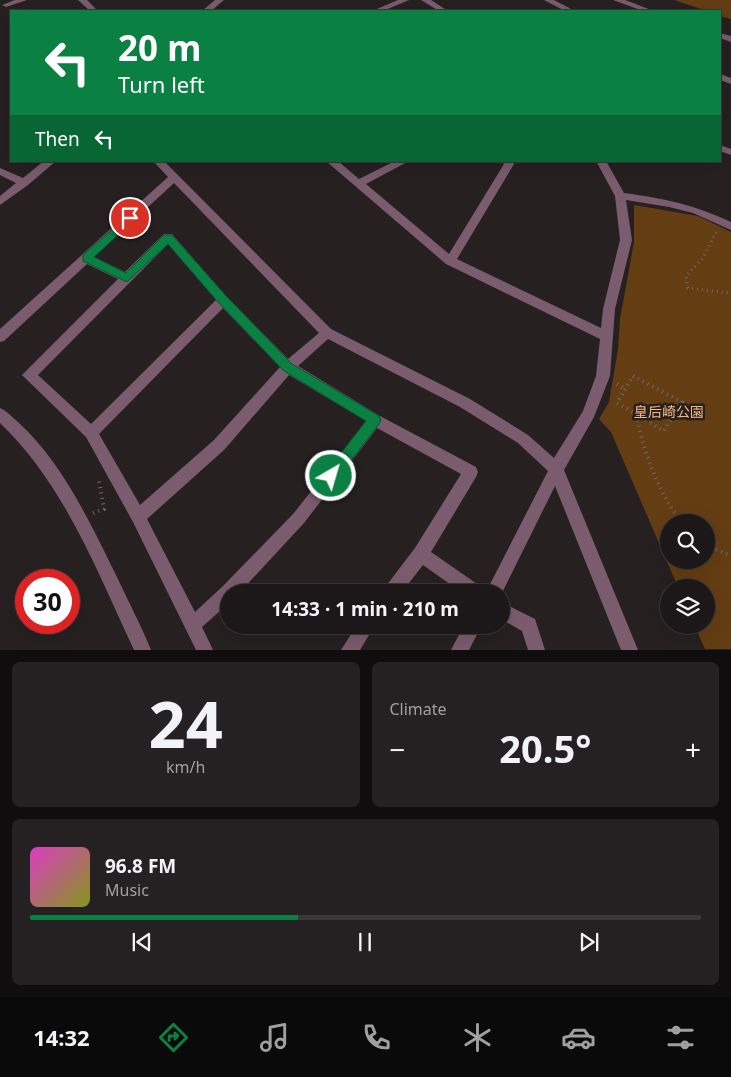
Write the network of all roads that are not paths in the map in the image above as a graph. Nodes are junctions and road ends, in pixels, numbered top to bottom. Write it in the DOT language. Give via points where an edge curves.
graph roads {
  1 [pos="23,0"];
  2 [pos="82,0"];
  3 [pos="220,0"];
  4 [pos="405,0"];
  5 [pos="425,0"];
  6 [pos="548,0"];
  7 [pos="617,0"];
  8 [pos="6,6"];
  9 [pos="93,10"];
  10 [pos="207,10"];
  11 [pos="379,10"];
  12 [pos="442,10"];
  13 [pos="570,10"];
  14 [pos="647,10"];
  15 [pos="50,162"];
  16 [pos="159,162"];
  17 [pos="332,162"];
  18 [pos="402,162"];
  19 [pos="507,162"];
  20 [pos="602,162"];
  21 [pos="0,171"];
  22 [pos="174,177"];
  23 [pos="24,183"];
  24 [pos="358,184"];
  25 [pos="620,196"];
  26 [pos="0,201"];
  27 [pos="726,224"];
  28 [pos="86,258"];
  29 [pos="450,261"];
  30 [pos="127,278"];
  31 [pos="223,300"];
  32 [pos="328,333"];
  33 [pos="607,336"];
  34 [pos="0,337"];
  35 [pos="288,367"];
  36 [pos="0,414"];
  37 [pos="375,420"];
  38 [pos="91,433"];
  39 [pos="556,469"];
  40 [pos="138,517"];
  41 [pos="420,554"];
  42 [pos="398,584"];
  43 [pos="463,584"];
  44 [pos="498,584"];
  45 [pos="510,615"];
  46 [pos="192,625"];
  47 [pos="361,634"];
  48 [pos="469,634"];
  49 [pos="143,650"];
  50 [pos="205,650"];
  51 [pos="349,650"];
  52 [pos="459,650"];
  53 [pos="537,650"];
  54 [pos="630,650"];
  1 -- 8 [label="street"];
  2 -- 9 [label="street"];
  3 -- 10 [label="street"];
  4 -- 11 [label="street"];
  5 -- 12 [label="street"];
  6 -- 13 [label="street"];
  7 -- 14 [label="street"];
  15 -- 23 [label="street"];
  16 -- 22 [label="street"];
  17 -- 24 [label="street"];
  18 -- 24 [label="street"];
  19 -- 29 [label="street" via="509,164"];
  20 -- 25 [label="street"];
  21 -- 23 [label="street"];
  22 -- 28 [label="street"];
  22 -- 32 [label="street"];
  23 -- 26 [label="street"];
  24 -- 29 [label="street"];
  25 -- 27 [label="street" via="696,210"];
  25 -- 33 [label="street" via="626,240 609,309"];
  28 -- 30 [label="street"];
  28 -- 34 [label="street"];
  29 -- 33 [label="street"];
  30 -- 31 [label="street" via="168,237"];
  30 -- 38 [label="street" via="29,375"];
  31 -- 35 [label="street"];
  31 -- 38 [label="street"];
  32 -- 35 [label="street"];
  32 -- 39 [label="street" via="465,403 523,439"];
  33 -- 39 [label="street" via="603,376 589,413"];
  35 -- 37 [label="street"];
  35 -- 40 [label="street" via="219,445"];
  36 -- 49 [label="street" via="50,470 78,518"];
  37 -- 41 [label="street" via="471,472"];
  37 -- 46 [label="street" via="299,518 229,592"];
  38 -- 40 [label="street"];
  39 -- 44 [label="street"];
  39 -- 54 [label="street"];
  40 -- 46 [label="street"];
  41 -- 42 [label="street"];
  41 -- 43 [label="street"];
  45 -- 53 [label="street" via="529,625"];
  46 -- 50 [label="street"];
  47 -- 51 [label="street"];
  48 -- 52 [label="street"];
}
